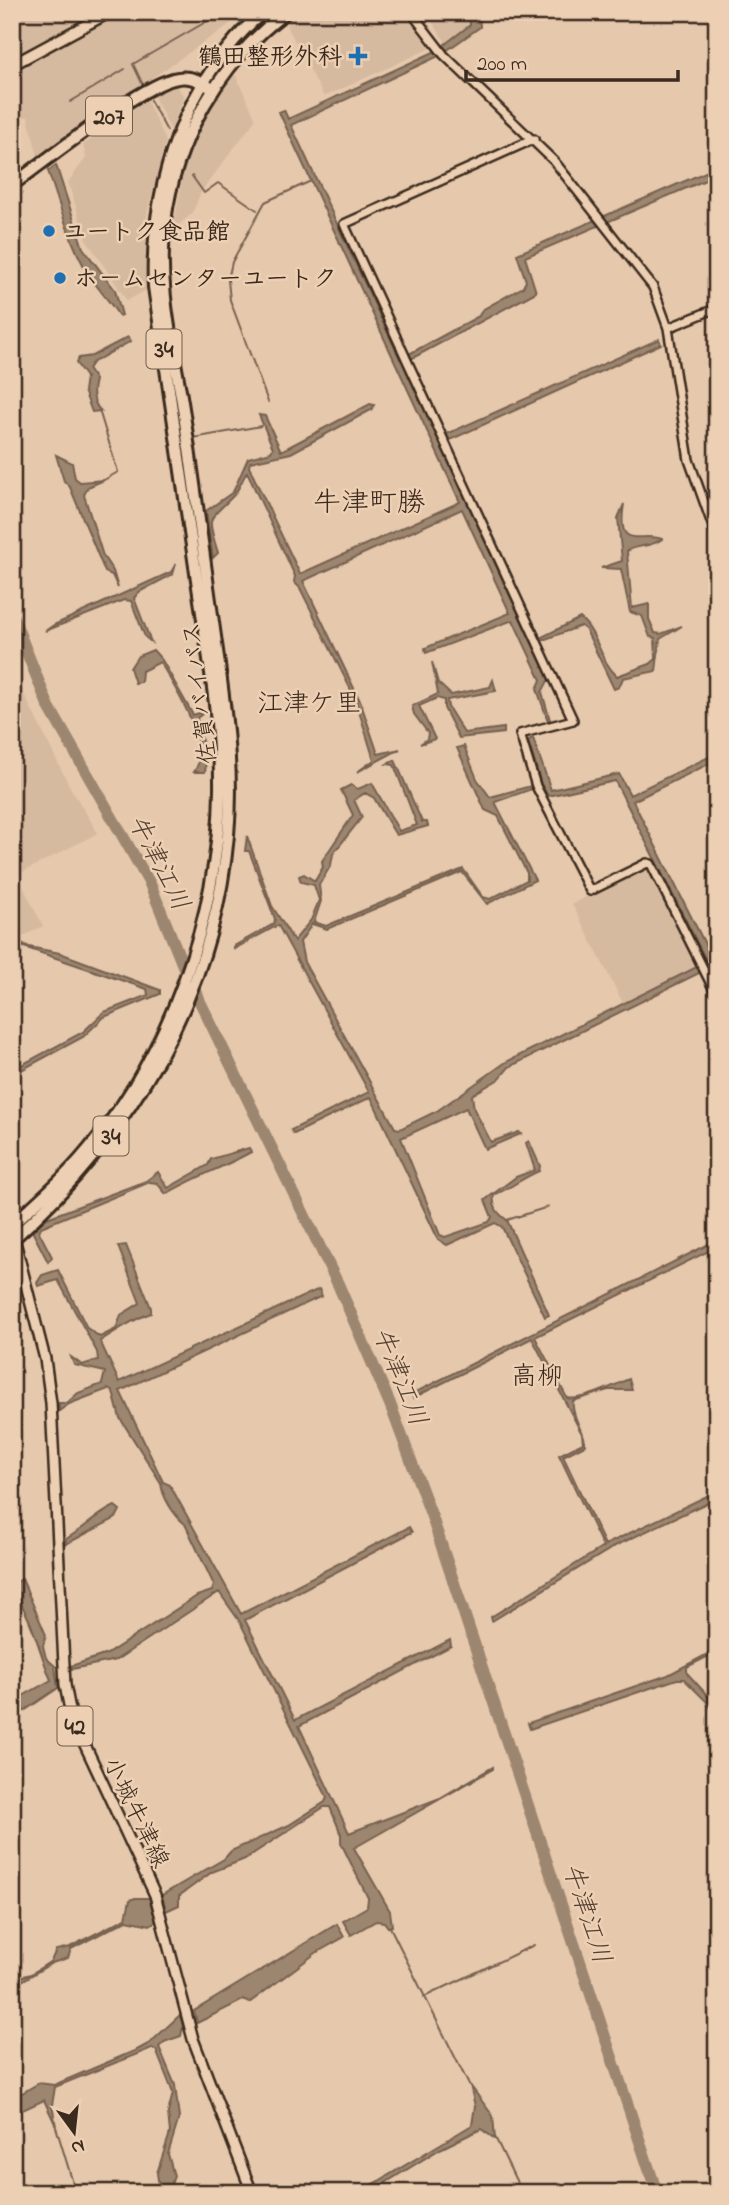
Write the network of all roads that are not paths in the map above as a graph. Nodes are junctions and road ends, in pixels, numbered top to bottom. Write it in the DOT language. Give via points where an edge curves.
graph roads {
  1 [pos="110,12"];
  2 [pos="263,12"];
  3 [pos="286,12"];
  4 [pos="411,12"];
  5 [pos="12,65"];
  6 [pos="204,83"];
  7 [pos="214,89"];
  8 [pos="534,139"];
  9 [pos="12,185"];
  10 [pos="717,308"];
  11 [pos="668,328"];
  12 [pos="717,538"];
  13 [pos="717,996"];
  14 [pos="13,1233"];
  15 [pos="252,2193"];
  1 -- 5 [label="main road"];
  2 -- 6 [label="highway, 34" via="235,40"];
  3 -- 7 [label="highway, 34" via="246,46"];
  4 -- 8 [label="street" via="444,55"];
  6 -- 7 [label="highway, 207"];
  6 -- 9 [label="highway, 207" via="190,77 165,81 140,94"];
  6 -- 14 [label="highway, 佐賀バイパス / 34" via="176,139 161,187 153,262 219,748 218,831 211,887 176,1003 156,1046 101,1133"];
  7 -- 14 [label="highway, 佐賀バイパス / 34" via="176,172 168,199 163,253 225,708 230,771 225,863 206,948 162,1057 117,1128 67,1187"];
  8 -- 11 [label="street" via="653,287"];
  8 -- 13 [label="street" via="344,224 573,720 520,734 537,786 589,890 652,864"];
  10 -- 11 [label="street"];
  11 -- 12 [label="street" via="689,460"];
  14 -- 15 [label="main road, 小城牛津線 / 42" via="45,1359 51,1403 65,1685 71,1715 155,1895 194,2039"];
}
